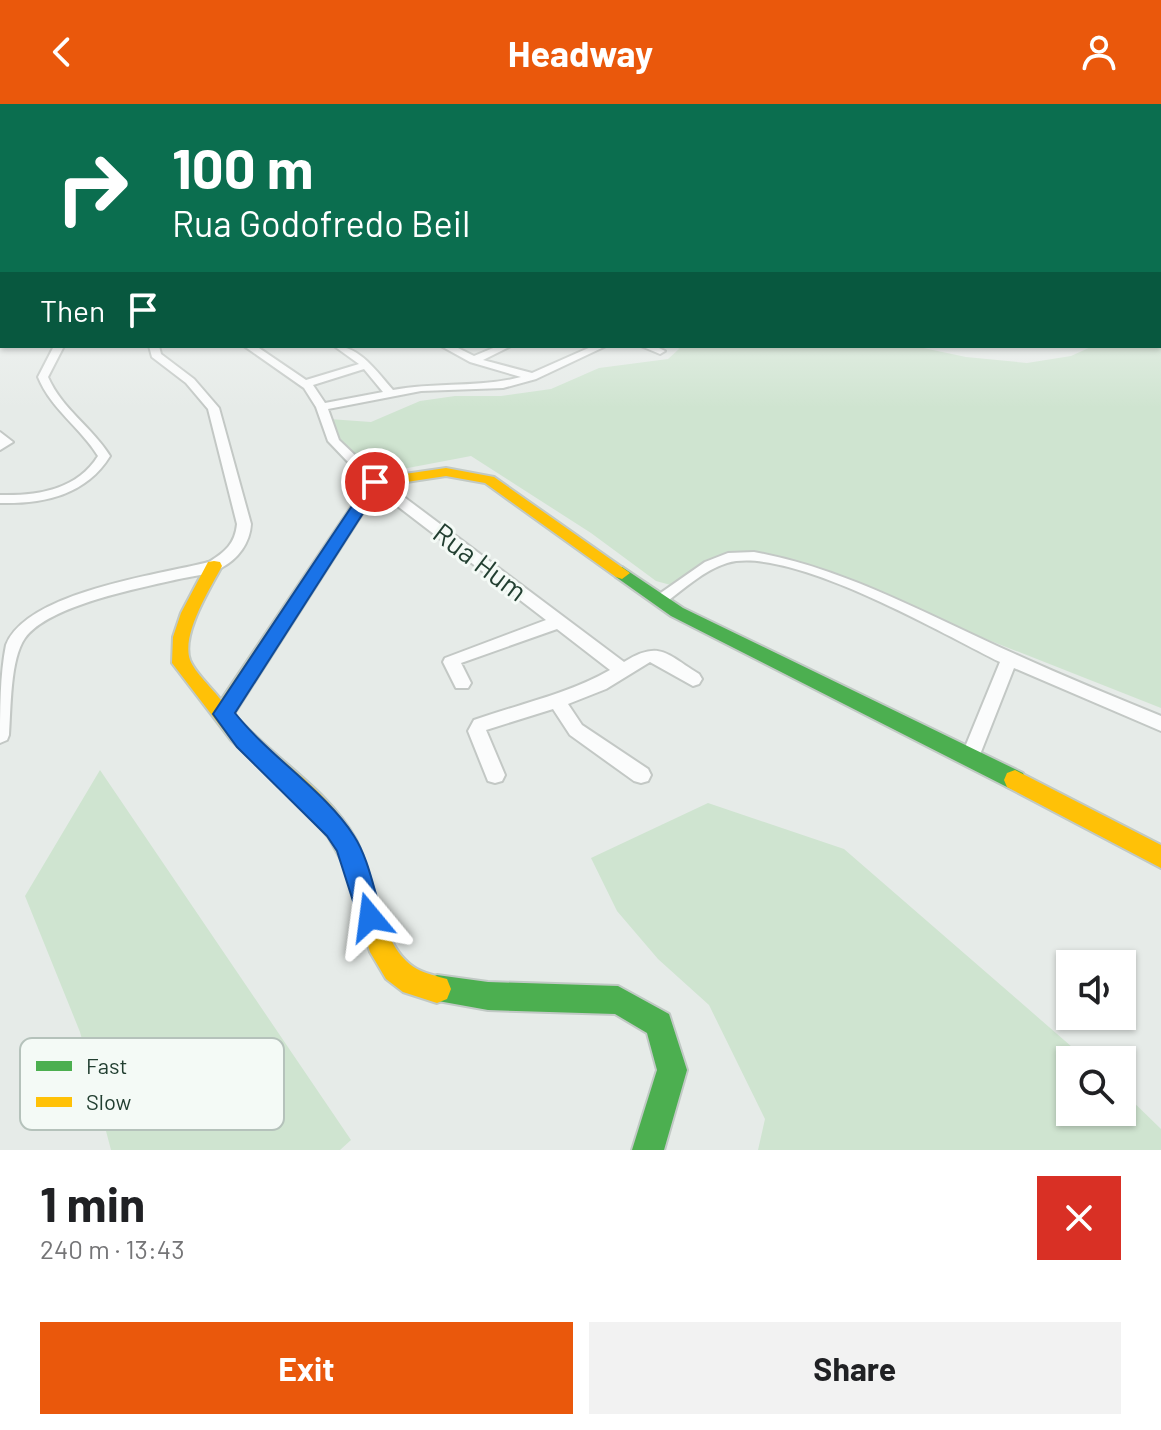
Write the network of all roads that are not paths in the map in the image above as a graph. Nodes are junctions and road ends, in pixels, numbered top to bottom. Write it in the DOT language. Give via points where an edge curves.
graph roads {
  1 [pos="58,348"];
  2 [pos="154,348"];
  3 [pos="252,348"];
  4 [pos="342,348"];
  5 [pos="450,348"];
  6 [pos="501,348"];
  7 [pos="597,348"];
  8 [pos="652,348"];
  9 [pos="660,351"];
  10 [pos="474,360"];
  11 [pos="366,365"];
  12 [pos="532,377"];
  13 [pos="305,384"];
  14 [pos="389,392"];
  15 [pos="322,407"];
  16 [pos="0,436"];
  17 [pos="0,446"];
  18 [pos="375,482"];
  19 [pos="0,499"];
  20 [pos="214,566"];
  21 [pos="660,599"];
  22 [pos="558,622"];
  23 [pos="1009,659"];
  24 [pos="621,669"];
  25 [pos="693,679"];
  26 [pos="462,683"];
  27 [pos="557,701"];
  28 [pos="223,714"];
  29 [pos="1161,724"];
  30 [pos="0,735"];
  31 [pos="970,757"];
  32 [pos="495,775"];
  33 [pos="641,775"];
  34 [pos="1161,857"];
  35 [pos="648,1150"];
  1 -- 19 [label="street" via="43,377 47,391 104,456 77,485 41,497"];
  2 -- 20 [label="street" via="202,394 217,419 244,535 232,554"];
  3 -- 13 [label="street"];
  4 -- 11 [label="street"];
  5 -- 10 [label="street"];
  6 -- 10 [label="street"];
  7 -- 12 [label="street"];
  8 -- 9 [label="street"];
  10 -- 12 [label="street"];
  11 -- 13 [label="street"];
  11 -- 14 [label="street"];
  12 -- 14 [label="street" via="503,385"];
  13 -- 15 [label="street"];
  14 -- 15 [label="street"];
  15 -- 18 [label="street, Rua Hum" via="334,441"];
  16 -- 17 [label="street" via="7,442"];
  18 -- 21 [label="street" via="439,471 489,480"];
  18 -- 22 [label="street, Rua Hum"];
  18 -- 28 [label="street"];
  20 -- 28 [label="street" via="178,653 189,675"];
  20 -- 30 [label="street" via="71,603 30,623 13,648"];
  21 -- 23 [label="street" via="730,557 783,559"];
  21 -- 31 [label="street" via="758,654"];
  22 -- 24 [label="street, Rua Hum"];
  22 -- 26 [label="street" via="455,659 451,662"];
  23 -- 29 [label="street"];
  23 -- 31 [label="street"];
  24 -- 25 [label="street" via="656,656"];
  24 -- 27 [label="street" via="600,684"];
  27 -- 32 [label="street" via="480,725 477,731"];
  27 -- 33 [label="street" via="576,730"];
  28 -- 35 [label="street" via="348,846 376,938 386,960 404,975 426,988 488,996 618,1000 659,1024 672,1070"];
  31 -- 34 [label="street"];
}
